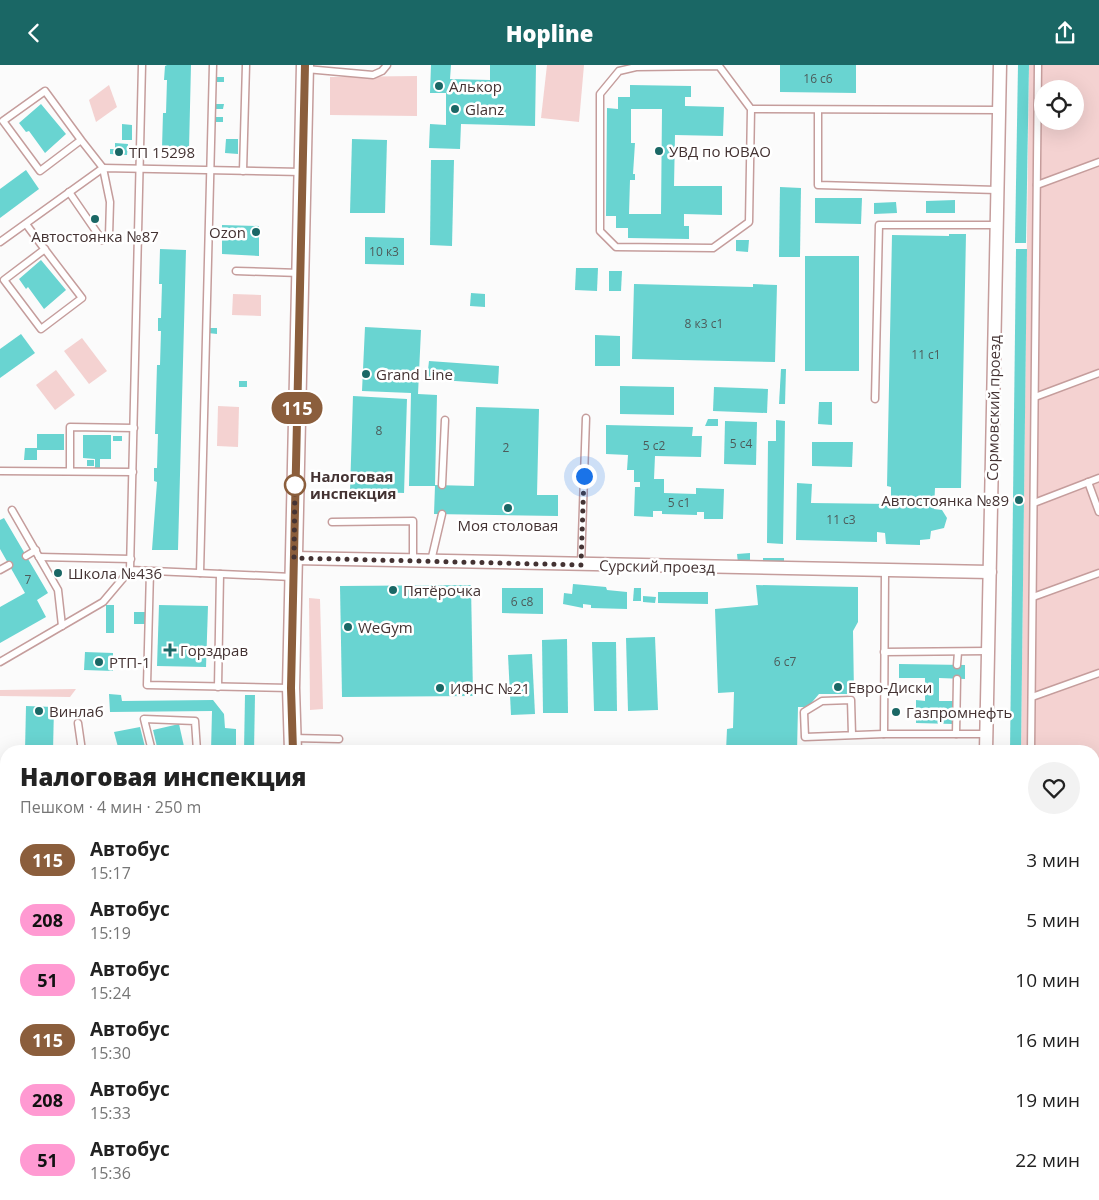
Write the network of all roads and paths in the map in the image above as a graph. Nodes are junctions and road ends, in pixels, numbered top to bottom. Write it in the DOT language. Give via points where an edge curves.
graph roads {
  1 [pos="142,65"];
  2 [pos="213,65"];
  3 [pos="246,65"];
  4 [pos="387,65"];
  5 [pos="1000,65"];
  6 [pos="1038,65"];
  7 [pos="304,67"];
  8 [pos="751,109"];
  9 [pos="818,109"];
  10 [pos="1000,110"];
  11 [pos="81,140"];
  12 [pos="1099,162"];
  13 [pos="103,168"];
  14 [pos="140,169"];
  15 [pos="210,170"];
  16 [pos="243,171"];
  17 [pos="302,172"];
  18 [pos="1037,185"];
  19 [pos="997,190"];
  20 [pos="69,193"];
  21 [pos="26,223"];
  22 [pos="998,225"];
  23 [pos="0,242"];
  24 [pos="45,249"];
  25 [pos="236,271"];
  26 [pos="300,273"];
  27 [pos="1099,373"];
  28 [pos="1035,397"];
  29 [pos="875,399"];
  30 [pos="586,418"];
  31 [pos="445,420"];
  32 [pos="134,428"];
  33 [pos="0,471"];
  34 [pos="70,471"];
  35 [pos="133,472"];
  36 [pos="1099,478"];
  37 [pos="1088,482"];
  38 [pos="442,485"];
  39 [pos="1034,503"];
  40 [pos="12,510"];
  41 [pos="1099,512"];
  42 [pos="442,514"];
  43 [pos="332,521"];
  44 [pos="36,550"];
  45 [pos="26,555"];
  46 [pos="39,557"];
  47 [pos="294,558"];
  48 [pos="131,559"];
  49 [pos="413,561"];
  50 [pos="431,561"];
  51 [pos="9,565"];
  52 [pos="581,565"];
  53 [pos="130,570"];
  54 [pos="0,571"];
  55 [pos="150,571"];
  56 [pos="884,572"];
  57 [pos="990,572"];
  58 [pos="200,573"];
  59 [pos="1099,573"];
  60 [pos="220,574"];
  61 [pos="293,577"];
  62 [pos="1033,597"];
  63 [pos="62,626"];
  64 [pos="988,651"];
  65 [pos="884,652"];
  66 [pos="958,652"];
  67 [pos="0,662"];
  68 [pos="957,665"];
  69 [pos="1099,673"];
  70 [pos="957,679"];
  71 [pos="218,687"];
  72 [pos="291,688"];
  73 [pos="1032,697"];
  74 [pos="78,723"];
  75 [pos="884,734"];
  76 [pos="956,734"];
  77 [pos="986,734"];
  78 [pos="852,735"];
  79 [pos="339,739"];
  80 [pos="292,744"];
  81 [pos="81,745"];
  82 [pos="150,745"];
  83 [pos="197,745"];
  84 [pos="986,745"];
  85 [pos="1031,745"];
  1 -- 14 [label="lane"];
  2 -- 15 [label="lane"];
  3 -- 16 [label="lane"];
  4 -- 7 [label="lane" via="374,75"];
  5 -- 10 [label="street, Сормовский проезд"];
  6 -- 18 [label="lane"];
  7 -- 17 [label="street"];
  8 -- 8 [label="lane" via="719,66 636,67 620,71 600,94 600,231 616,247 713,248 749,222"];
  8 -- 9 [label="lane"];
  9 -- 10 [label="lane"];
  9 -- 19 [label="lane" via="818,185"];
  10 -- 19 [label="street, Сормовский проезд"];
  11 -- 11 [label="lane" via="40,171 4,121 44,91"];
  11 -- 13 [label="lane"];
  12 -- 18 [label="lane"];
  13 -- 14 [label="lane"];
  13 -- 20 [label="lane"];
  13 -- 20 [label="lane" via="110,202 108,236 102,240"];
  14 -- 15 [label="lane"];
  14 -- 32 [label="lane"];
  15 -- 16 [label="lane"];
  15 -- 58 [label="lane"];
  16 -- 17 [label="lane"];
  17 -- 26 [label="street"];
  18 -- 28 [label="lane"];
  19 -- 22 [label="street, Сормовский проезд"];
  20 -- 21 [label="lane"];
  21 -- 23 [label="lane"];
  21 -- 24 [label="lane"];
  22 -- 29 [label="lane" via="879,225"];
  22 -- 57 [label="street, Сормовский проезд"];
  24 -- 24 [label="lane" via="82,298 41,329 4,280"];
  25 -- 26 [label="lane"];
  26 -- 47 [label="street"];
  27 -- 28 [label="lane"];
  28 -- 39 [label="lane"];
  30 -- 52 [label="lane"];
  31 -- 38 [label="lane"];
  32 -- 34 [label="lane" via="70,427"];
  32 -- 35 [label="lane"];
  33 -- 34 [label="lane"];
  34 -- 35 [label="lane"];
  35 -- 48 [label="lane"];
  36 -- 37 [label="lane"];
  37 -- 39 [label="lane"];
  37 -- 41 [label="lane"];
  39 -- 62 [label="lane"];
  40 -- 44 [label="lane"];
  42 -- 50 [label="lane"];
  43 -- 49 [label="lane" via="414,521"];
  44 -- 45 [label="lane"];
  44 -- 46 [label="lane"];
  46 -- 48 [label="lane"];
  46 -- 63 [label="lane" via="58,590"];
  47 -- 49 [label="street, Сурский проезд"];
  47 -- 61 [label="street"];
  48 -- 53 [label="lane"];
  49 -- 50 [label="street, Сурский проезд"];
  50 -- 52 [label="street, Сурский проезд"];
  51 -- 54 [label="lane"];
  52 -- 56 [label="street, Сурский проезд"];
  53 -- 55 [label="lane"];
  53 -- 63 [label="lane" via="103,601"];
  55 -- 58 [label="lane"];
  55 -- 71 [label="lane" via="147,685"];
  56 -- 57 [label="street, Сурский проезд"];
  56 -- 65 [label="lane"];
  57 -- 64 [label="street, Сормовский проезд"];
  58 -- 60 [label="lane"];
  59 -- 62 [label="lane"];
  60 -- 61 [label="lane"];
  60 -- 71 [label="lane"];
  61 -- 72 [label="street"];
  62 -- 73 [label="lane"];
  63 -- 67 [label="lane"];
  64 -- 66 [label="lane"];
  64 -- 77 [label="street, Сормовский проезд"];
  65 -- 66 [label="lane"];
  65 -- 75 [label="lane"];
  66 -- 68 [label="lane"];
  69 -- 73 [label="lane"];
  70 -- 76 [label="lane"];
  71 -- 72 [label="lane"];
  72 -- 80 [label="street"];
  73 -- 85 [label="lane"];
  74 -- 81 [label="lane"];
  75 -- 76 [label="lane"];
  75 -- 78 [label="lane"];
  76 -- 77 [label="lane"];
  77 -- 84 [label="street, Сормовский проезд"];
  78 -- 78 [label="lane" via="805,737 804,712 822,701 851,700"];
  79 -- 80 [label="lane"];
  82 -- 83 [label="lane" via="144,719 195,721"];
}
